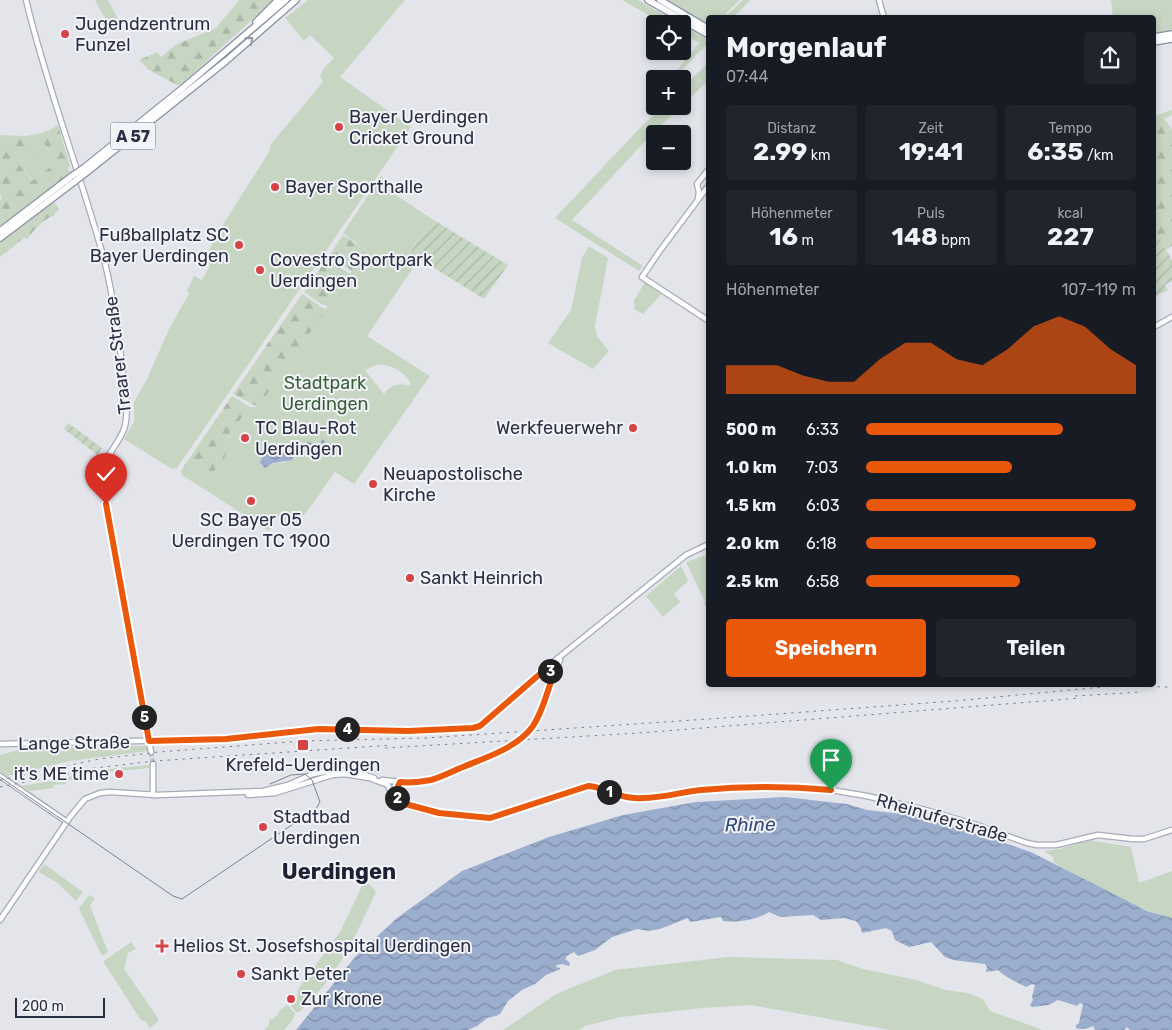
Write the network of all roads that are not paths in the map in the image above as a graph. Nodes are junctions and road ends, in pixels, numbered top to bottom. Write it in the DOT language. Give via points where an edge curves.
graph roads {
  1 [pos="26,0"];
  2 [pos="278,0"];
  3 [pos="286,0"];
  4 [pos="296,0"];
  5 [pos="301,0"];
  6 [pos="648,0"];
  7 [pos="660,0"];
  8 [pos="878,0"];
  9 [pos="883,15"];
  10 [pos="275,19"];
  11 [pos="706,27"];
  12 [pos="706,33"];
  13 [pos="1172,34"];
  14 [pos="1156,37"];
  15 [pos="241,38"];
  16 [pos="1172,39"];
  17 [pos="1156,42"];
  18 [pos="187,89"];
  19 [pos="706,177"];
  20 [pos="73,179"];
  21 [pos="697,187"];
  22 [pos="705,191"];
  23 [pos="697,200"];
  24 [pos="0,231"];
  25 [pos="0,238"];
  26 [pos="1172,318"];
  27 [pos="706,319"];
  28 [pos="1156,326"];
  29 [pos="706,545"];
  30 [pos="568,651"];
  31 [pos="560,660"];
  32 [pos="544,672"];
  33 [pos="553,676"];
  34 [pos="149,741"];
  35 [pos="0,744"];
  36 [pos="151,752"];
  37 [pos="152,764"];
  38 [pos="0,776"];
  39 [pos="372,778"];
  40 [pos="378,779"];
  41 [pos="399,784"];
  42 [pos="196,794"];
  43 [pos="153,795"];
  44 [pos="393,799"];
  45 [pos="398,802"];
  46 [pos="66,822"];
  47 [pos="1172,830"];
  48 [pos="0,920"];
  1 -- 34 [label="street, Traarer Straße" via="104,259 116,321 126,421 104,464 102,479"];
  2 -- 15 [label="highway"];
  3 -- 15 [label="highway, A 57"];
  4 -- 10 [label="highway, A 57"];
  5 -- 10 [label="highway"];
  6 -- 12 [label="highway"];
  7 -- 11 [label="highway"];
  8 -- 9 [label="street"];
  18 -- 10 [label="highway, A 57, one-way"];
  13 -- 14 [label="highway"];
  15 -- 18 [label="highway, A 57"];
  16 -- 17 [label="highway"];
  18 -- 20 [label="highway, A 57, bridge"];
  19 -- 21 [label="street"];
  20 -- 24 [label="highway, A 57"];
  20 -- 25 [label="highway, A 57"];
  21 -- 22 [label="street"];
  21 -- 23 [label="street"];
  22 -- 23 [label="street"];
  23 -- 27 [label="street" via="642,277"];
  26 -- 28 [label="street"];
  29 -- 30 [label="street" via="686,555"];
  30 -- 31 [label="street"];
  30 -- 32 [label="street"];
  31 -- 32 [label="street"];
  31 -- 33 [label="street"];
  32 -- 33 [label="street" via="551,672"];
  32 -- 34 [label="street, Lange Straße" via="477,727 414,731 318,729 226,739"];
  33 -- 41 [label="street, bridge" via="544,704 532,726 519,740 431,780"];
  34 -- 35 [label="street, Lange Straße"];
  34 -- 36 [label="street, Traarer Straße"];
  37 -- 43 [label="street"];
  38 -- 46 [label="street"];
  39 -- 40 [label="street"];
  39 -- 42 [label="street" via="336,774 275,793"];
  39 -- 44 [label="street" via="388,785"];
  40 -- 41 [label="street"];
  40 -- 42 [label="street" via="335,770 313,774 274,790"];
  41 -- 44 [label="street"];
  41 -- 45 [label="street"];
  42 -- 43 [label="street"];
  43 -- 46 [label="street" via="94,794 82,802"];
  44 -- 45 [label="street, Rheinuferstraße"];
  45 -- 47 [label="street, Rheinuferstraße" via="439,813 490,818 588,786 627,797 646,798 736,788 814,788 890,800 962,820 1032,845 1056,845 1098,835 1144,839"];
  46 -- 48 [label="street"];
}
